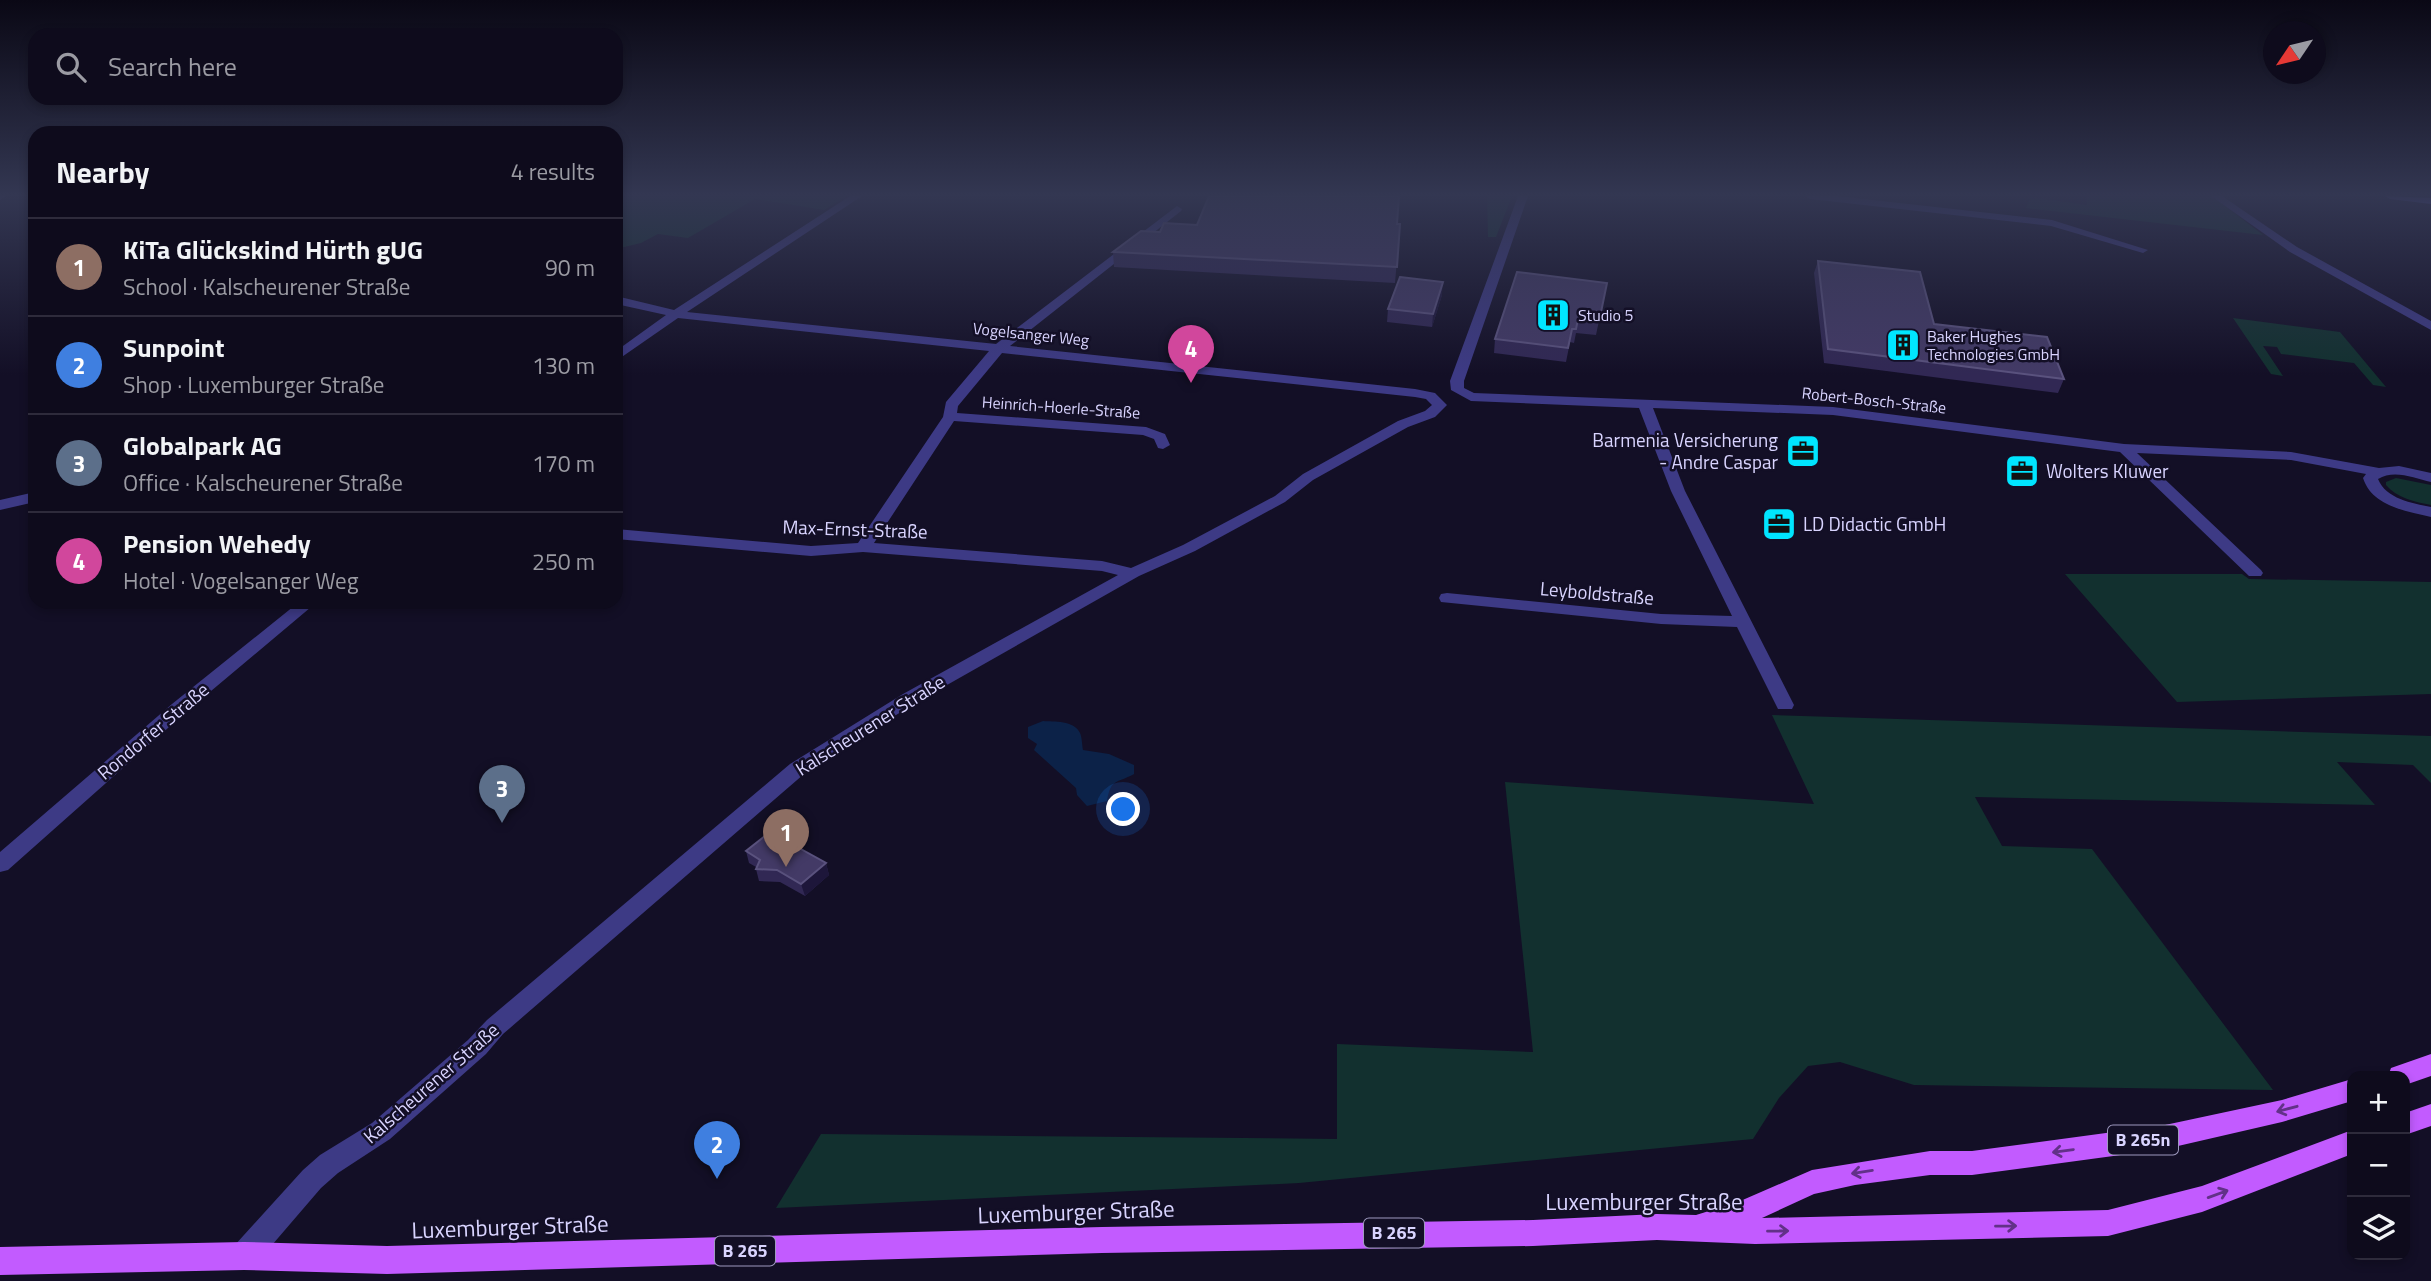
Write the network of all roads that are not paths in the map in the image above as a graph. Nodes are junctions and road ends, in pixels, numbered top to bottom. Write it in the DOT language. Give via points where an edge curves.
graph roads {
  1 [pos="765,256"];
  2 [pos="1117,256"];
  3 [pos="1502,256"];
  4 [pos="2305,256"];
  5 [pos="623,302"];
  6 [pos="676,314"];
  7 [pos="2431,326"];
  8 [pos="999,348"];
  9 [pos="623,352"];
  10 [pos="1644,403"];
  11 [pos="1440,405"];
  12 [pos="950,417"];
  13 [pos="1163,445"];
  14 [pos="2124,448"];
  15 [pos="2273,456"];
  16 [pos="2431,464"];
  17 [pos="2400,471"];
  18 [pos="2379,472"];
  19 [pos="2431,478"];
  20 [pos="2373,487"];
  21 [pos="28,499"];
  22 [pos="0,505"];
  23 [pos="2431,512"];
  24 [pos="623,535"];
  25 [pos="863,547"];
  26 [pos="1133,573"];
  27 [pos="2255,573"];
  28 [pos="1447,598"];
  29 [pos="300,609"];
  30 [pos="1744,622"];
  31 [pos="1785,705"];
  32 [pos="0,864"];
  33 [pos="2431,1065"];
  34 [pos="2410,1072"];
  35 [pos="2347,1092"];
  36 [pos="2431,1115"];
  37 [pos="2410,1122"];
  38 [pos="2347,1144"];
  39 [pos="1686,1227"];
  40 [pos="244,1256"];
  41 [pos="0,1261"];
  1 -- 6 [label="street"];
  2 -- 8 [label="street, Heinrich-Hoerle-Straße"];
  3 -- 10 [label="street, Robert-Bosch-Straße" via="1457,381 1458,390 1471,397"];
  4 -- 7 [label="street"];
  5 -- 6 [label="street, Vogelsanger Weg"];
  6 -- 8 [label="street, Vogelsanger Weg"];
  6 -- 9 [label="street"];
  8 -- 11 [label="street, Vogelsanger Weg" via="1415,393 1430,396"];
  8 -- 12 [label="street, Heinrich-Hoerle-Straße" via="951,405"];
  10 -- 14 [label="street, Robert-Bosch-Straße" via="1833,411"];
  10 -- 30 [label="street" via="1678,491"];
  11 -- 26 [label="street, Kalscheurener Straße" via="1308,477 1280,499"];
  12 -- 13 [label="street, Heinrich-Hoerle-Straße" via="1146,431"];
  12 -- 25 [label="street, Heinrich-Hoerle-Straße"];
  14 -- 15 [label="street, Robert-Bosch-Straße"];
  14 -- 27 [label="street"];
  15 -- 18 [label="street, Robert-Bosch-Straße"];
  15 -- 20 [label="street, Robert-Bosch-Straße" via="2335,471"];
  16 -- 17 [label="street"];
  17 -- 18 [label="street, Robert-Bosch-Straße"];
  17 -- 19 [label="street"];
  18 -- 20 [label="street" via="2370,478"];
  20 -- 23 [label="street, Robert-Bosch-Straße" via="2395,501"];
  21 -- 22 [label="street"];
  24 -- 25 [label="street, Max-Ernst-Straße" via="811,551"];
  25 -- 26 [label="street, Max-Ernst-Straße" via="1102,566"];
  26 -- 40 [label="street, Kalscheurener Straße" via="910,698 797,769 495,1027 381,1131 329,1164"];
  28 -- 30 [label="street, Leyboldstraße" via="1661,620"];
  29 -- 32 [label="street, Rondorfer Straße"];
  30 -- 31 [label="street"];
  33 -- 34 [label="main road"];
  35 -- 39 [label="main road, B 265n, one-way" via="2165,1137 1972,1163 1930,1163 1855,1173 1812,1182 1741,1214"];
  36 -- 37 [label="main road"];
  39 -- 38 [label="main road, Luxemburger Straße / B 265, one-way" via="1755,1231 2108,1223 2154,1216"];
  39 -- 40 [label="main road, Luxemburger Straße / B 265" via="387,1260"];
  40 -- 41 [label="main road, Luxemburger Straße / B 265"];
}
